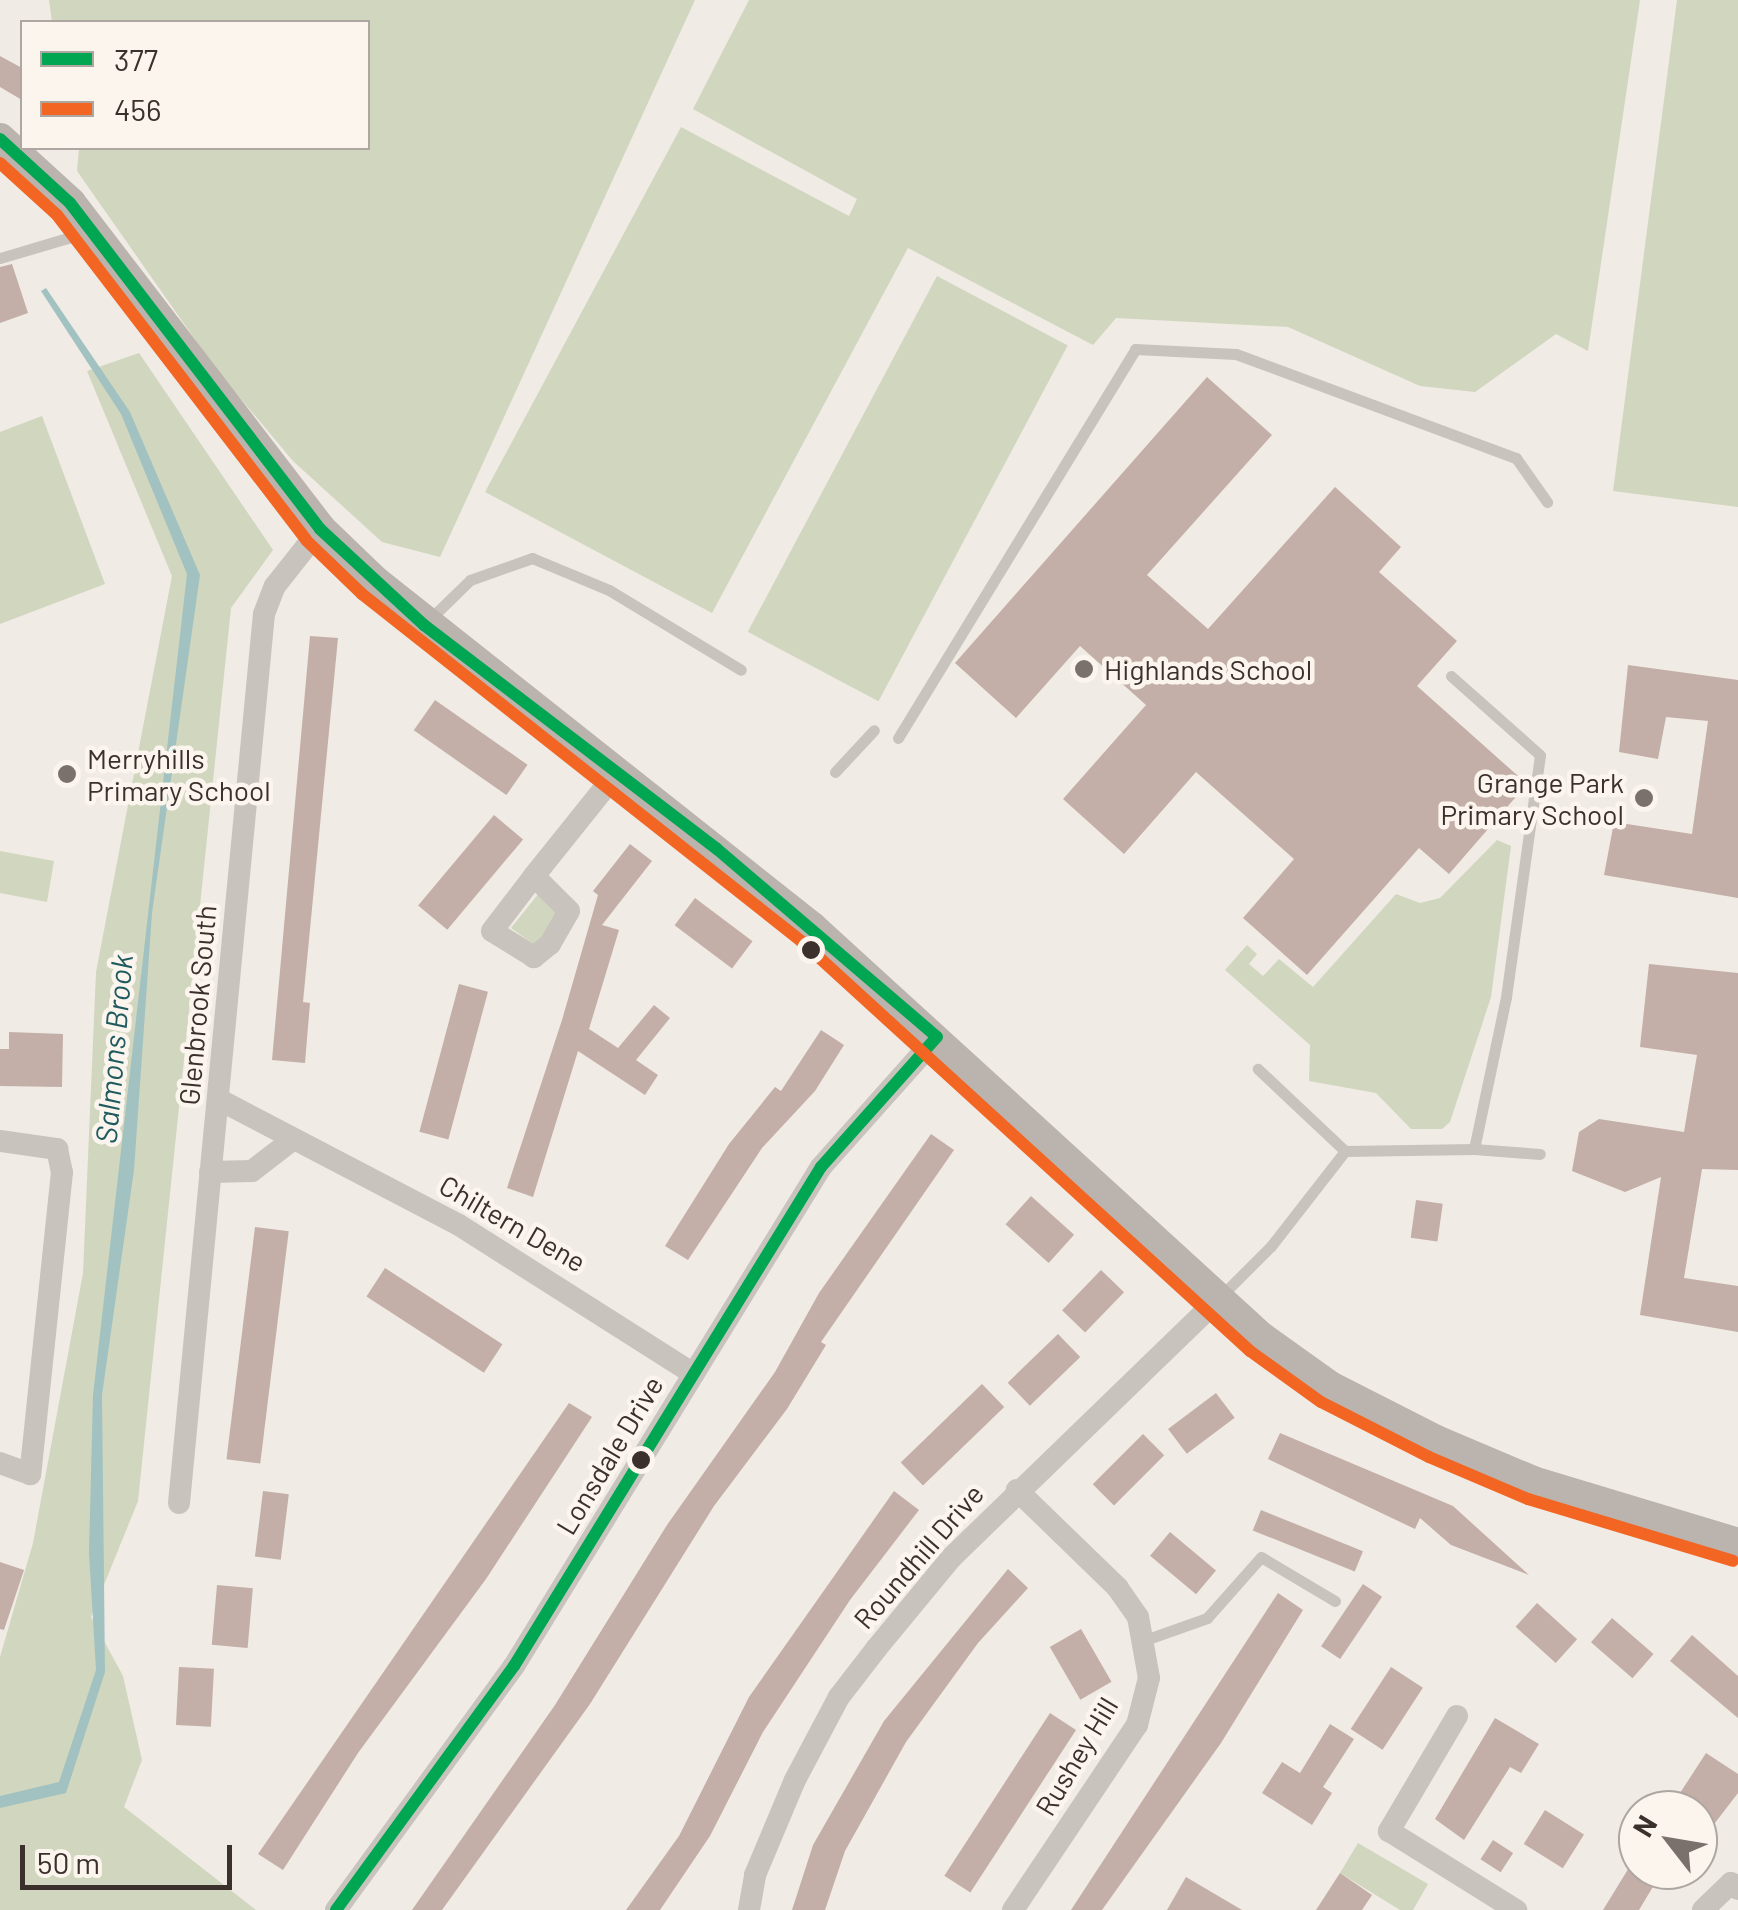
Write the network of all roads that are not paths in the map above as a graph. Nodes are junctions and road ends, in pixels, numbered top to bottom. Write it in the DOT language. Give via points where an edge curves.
graph roads {
  1 [pos="0,139"];
  2 [pos="92,230"];
  3 [pos="0,258"];
  4 [pos="1546,502"];
  5 [pos="320,529"];
  6 [pos="424,625"];
  7 [pos="741,670"];
  8 [pos="1451,676"];
  9 [pos="874,730"];
  10 [pos="898,738"];
  11 [pos="618,770"];
  12 [pos="834,772"];
  13 [pos="534,876"];
  14 [pos="937,1036"];
  15 [pos="1258,1069"];
  16 [pos="218,1099"];
  17 [pos="0,1141"];
  18 [pos="291,1142"];
  19 [pos="1474,1150"];
  20 [pos="1344,1151"];
  21 [pos="1540,1154"];
  22 [pos="210,1172"];
  23 [pos="1217,1300"];
  24 [pos="694,1374"];
  25 [pos="0,1463"];
  26 [pos="1017,1490"];
  27 [pos="179,1503"];
  28 [pos="1738,1544"];
  29 [pos="1335,1601"];
  30 [pos="1145,1640"];
  31 [pos="1457,1716"];
  32 [pos="1736,1883"];
  33 [pos="336,1910"];
  34 [pos="749,1910"];
  35 [pos="1013,1910"];
  36 [pos="1516,1910"];
  37 [pos="1703,1910"];
  1 -- 2 [label="street"];
  2 -- 3 [label="lane"];
  2 -- 5 [label="street"];
  4 -- 10 [label="lane" via="1516,458 1236,354 1135,348"];
  5 -- 6 [label="street"];
  5 -- 16 [label="street, Glenbrook South" via="275,586 264,614"];
  6 -- 7 [label="lane" via="470,580 532,558 609,590"];
  6 -- 11 [label="street"];
  8 -- 19 [label="lane" via="1540,755 1506,998"];
  9 -- 12 [label="lane"];
  11 -- 13 [label="street"];
  11 -- 14 [label="street"];
  14 -- 23 [label="street"];
  14 -- 24 [label="street, Lonsdale Drive" via="821,1167"];
  15 -- 20 [label="lane"];
  16 -- 18 [label="street, Chiltern Dene"];
  16 -- 22 [label="street, Glenbrook South"];
  17 -- 25 [label="street" via="57,1149 62,1172 30,1474"];
  18 -- 22 [label="street" via="252,1170"];
  18 -- 24 [label="street, Chiltern Dene" via="460,1226"];
  19 -- 20 [label="lane"];
  19 -- 21 [label="lane"];
  20 -- 23 [label="lane" via="1271,1246"];
  22 -- 27 [label="street, Glenbrook South"];
  23 -- 26 [label="street, Roundhill Drive"];
  23 -- 28 [label="street" via="1330,1388 1436,1441 1533,1482"];
  24 -- 33 [label="street, Lonsdale Drive" via="514,1666"];
  26 -- 30 [label="street, Rushey Hill" via="1118,1588"];
  26 -- 34 [label="street, Roundhill Drive" via="951,1558 839,1698 764,1850"];
  29 -- 30 [label="lane" via="1261,1557 1207,1618"];
  30 -- 35 [label="street, Rushey Hill" via="1149,1678 1136,1725"];
  31 -- 36 [label="street" via="1389,1830"];
  32 -- 37 [label="street"];
}
